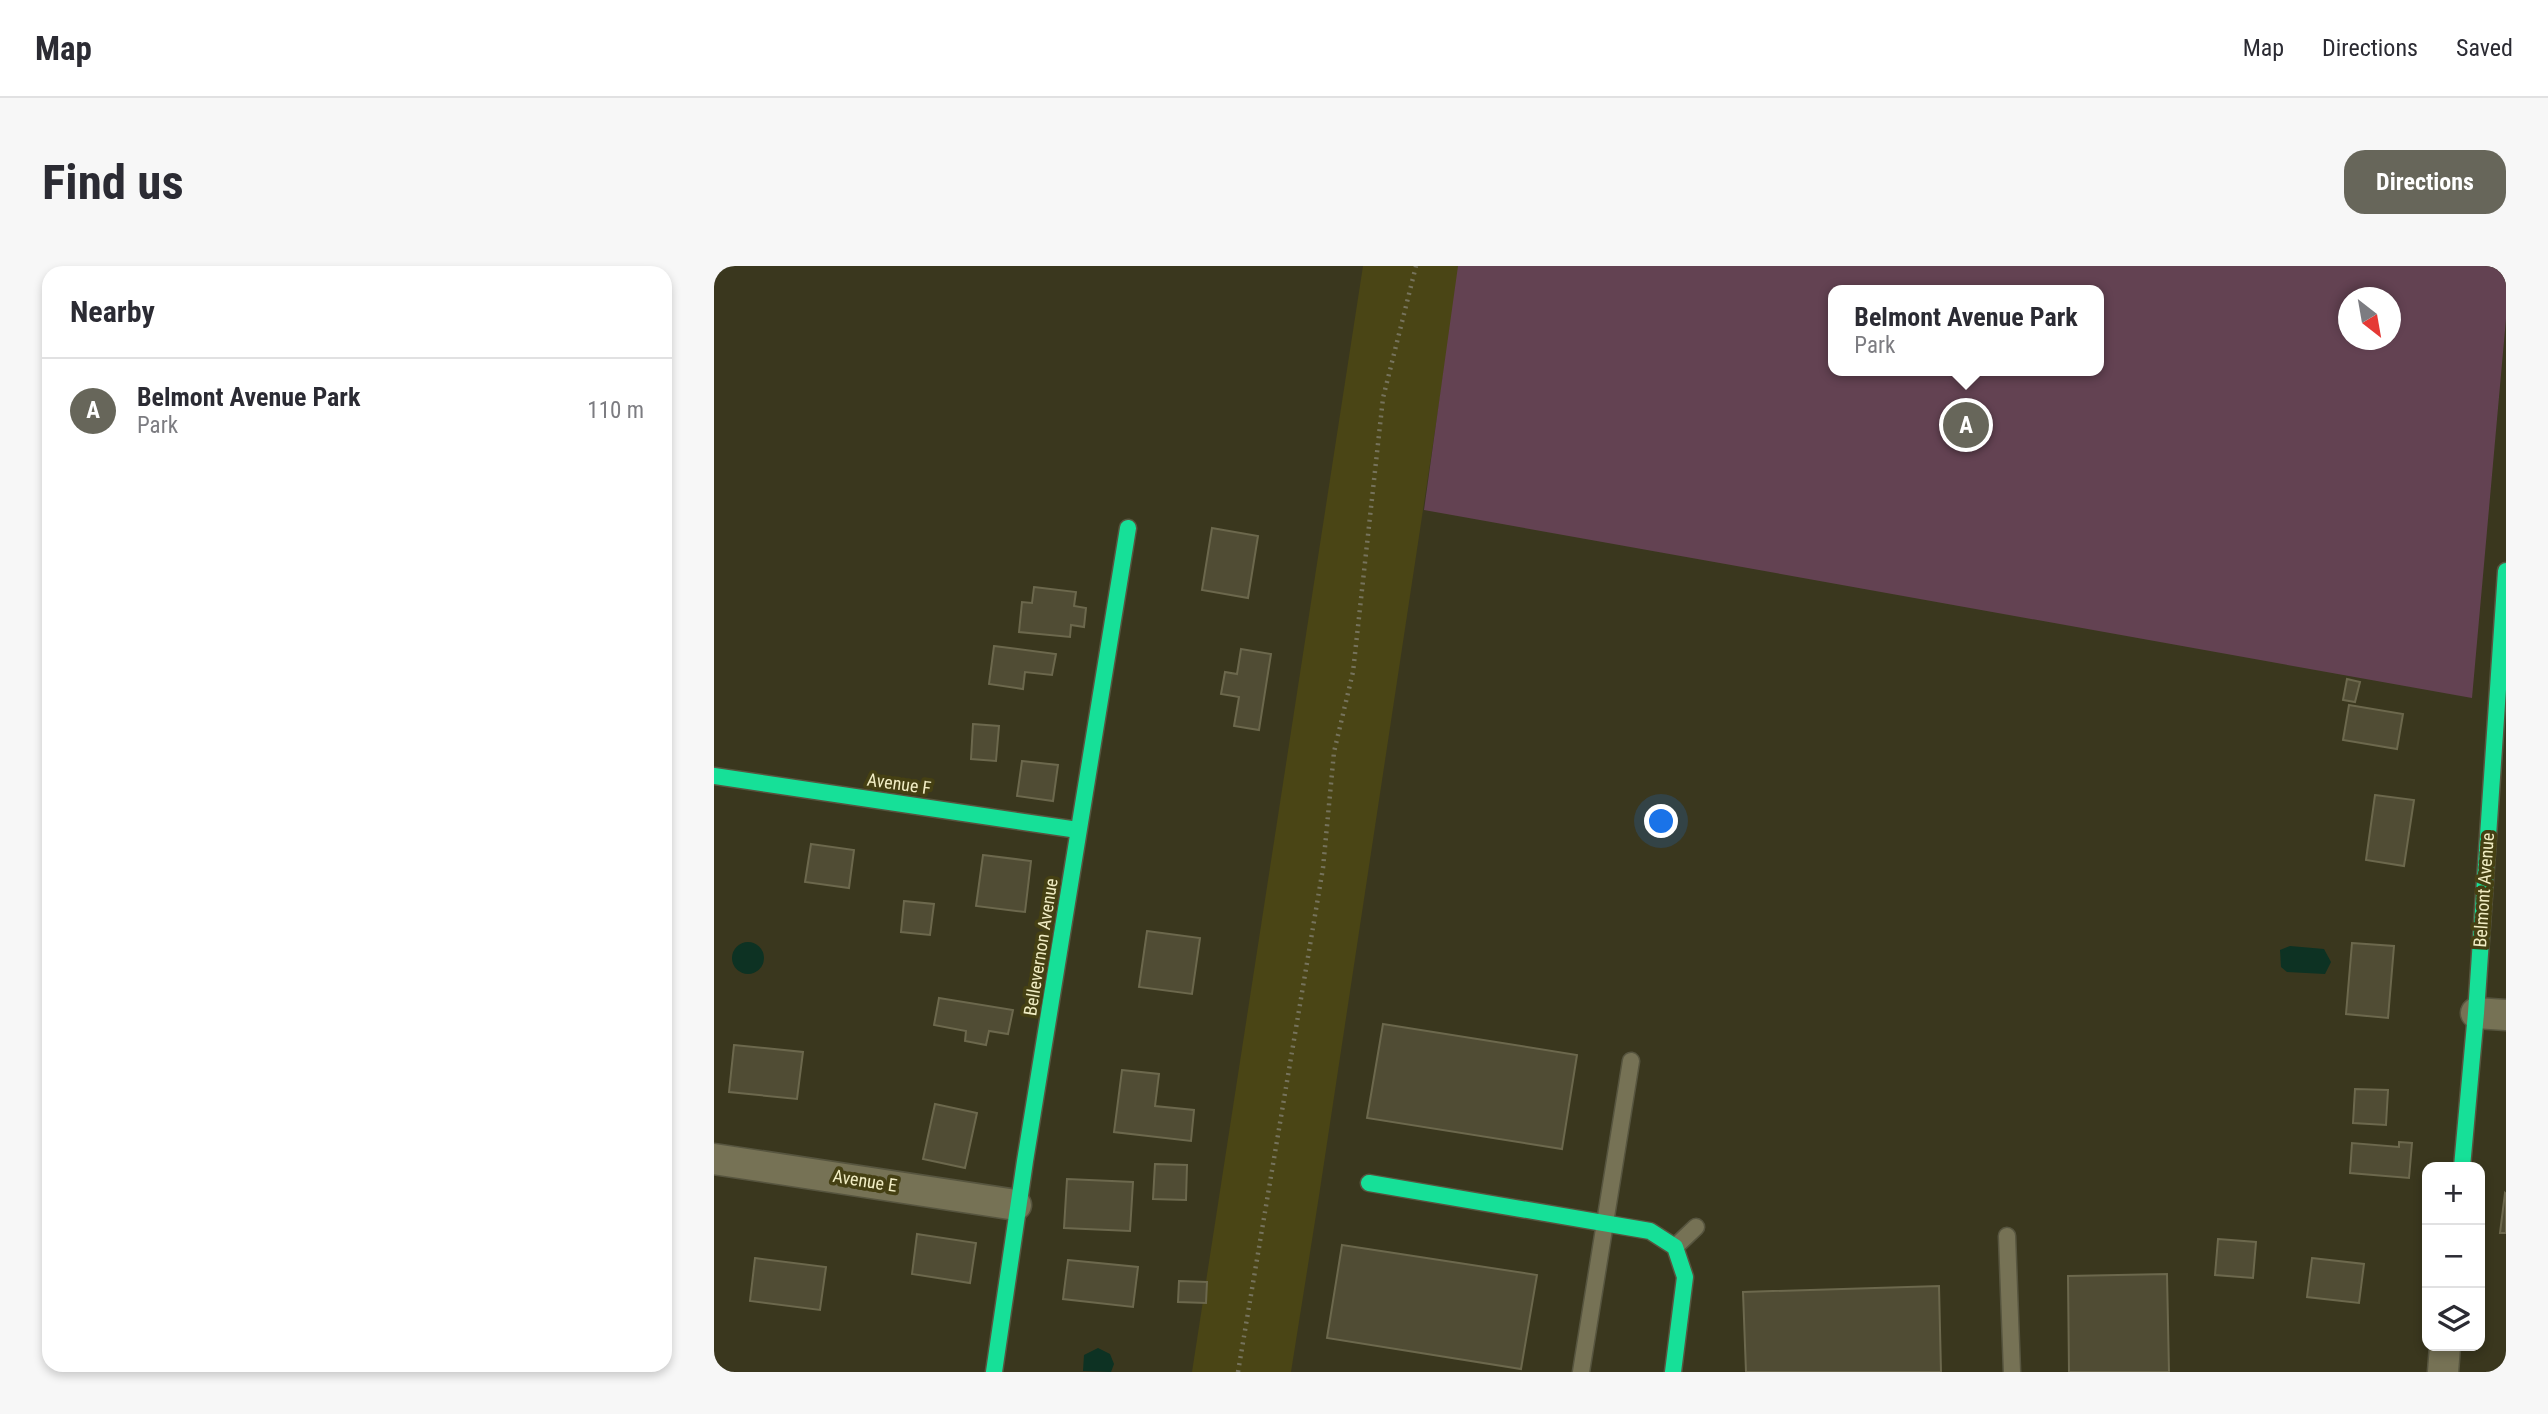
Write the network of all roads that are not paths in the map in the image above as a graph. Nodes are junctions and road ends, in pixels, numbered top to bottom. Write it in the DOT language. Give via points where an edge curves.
graph roads {
  1 [pos="1128,528"];
  2 [pos="2506,571"];
  3 [pos="714,776"];
  4 [pos="1078,830"];
  5 [pos="2476,1013"];
  6 [pos="2506,1015"];
  7 [pos="1630,1061"];
  8 [pos="714,1159"];
  9 [pos="2462,1162"];
  10 [pos="1369,1183"];
  11 [pos="1016,1205"];
  12 [pos="1604,1223"];
  13 [pos="1696,1227"];
  14 [pos="2007,1236"];
  15 [pos="1675,1247"];
  16 [pos="2445,1351"];
  17 [pos="994,1372"];
  18 [pos="1581,1372"];
  19 [pos="1673,1372"];
  20 [pos="2012,1372"];
  21 [pos="2443,1372"];
  1 -- 4 [label="street, Bellevernon Avenue"];
  2 -- 5 [label="street, Belmont Avenue"];
  3 -- 4 [label="street, Avenue F"];
  4 -- 11 [label="street, Bellevernon Avenue"];
  5 -- 6 [label="street"];
  5 -- 9 [label="street, Belmont Avenue"];
  7 -- 12 [label="lane"];
  8 -- 11 [label="street, Avenue E"];
  10 -- 12 [label="street"];
  11 -- 17 [label="street, Bellevernon Avenue"];
  12 -- 15 [label="street" via="1650,1231"];
  12 -- 18 [label="lane"];
  13 -- 15 [label="lane"];
  14 -- 20 [label="lane"];
  15 -- 19 [label="street" via="1685,1277"];
  16 -- 21 [label="street"];
}
